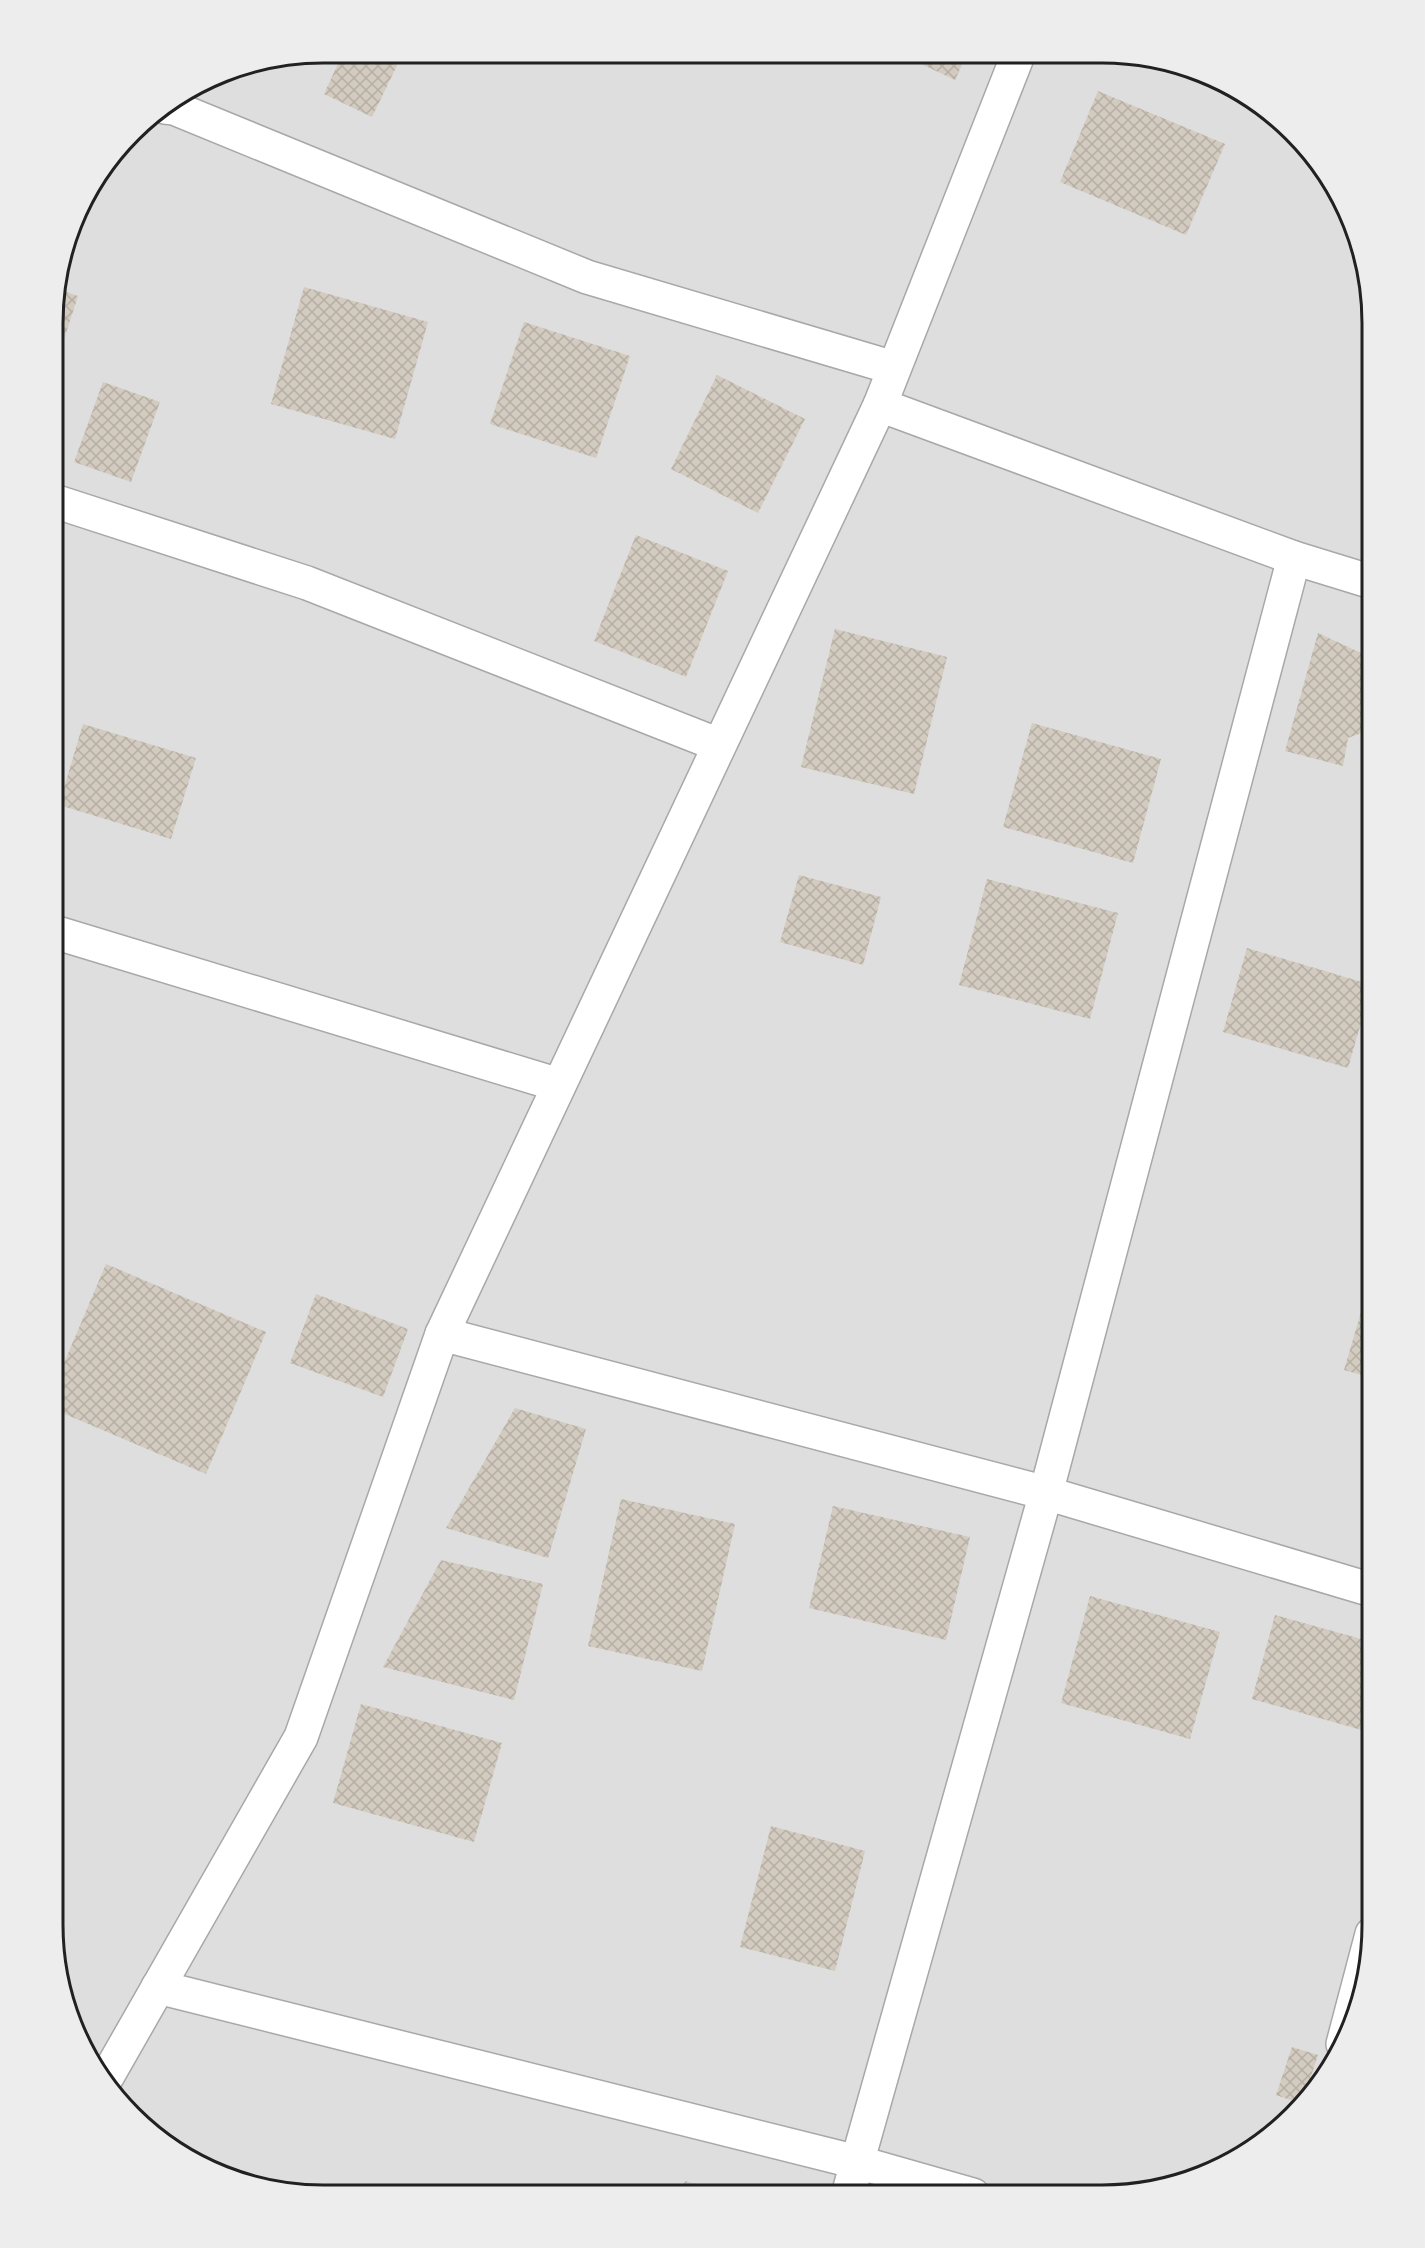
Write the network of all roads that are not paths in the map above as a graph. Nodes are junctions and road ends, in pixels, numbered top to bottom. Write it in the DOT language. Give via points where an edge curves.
graph roads {
  1 [pos="1014,63"];
  2 [pos="176,109"];
  3 [pos="894,368"];
  4 [pos="880,405"];
  5 [pos="63,504"];
  6 [pos="1294,558"];
  7 [pos="1362,579"];
  8 [pos="719,745"];
  9 [pos="63,935"];
  10 [pos="559,1085"];
  11 [pos="442,1334"];
  12 [pos="1046,1493"];
  13 [pos="1362,1587"];
  14 [pos="158,1987"];
  15 [pos="109,2073"];
  16 [pos="857,2162"];
  17 [pos="851,2185"];
  18 [pos="938,2185"];
  1 -- 3 [label="street"];
  2 -- 3 [label="street" via="587,278"];
  3 -- 4 [label="street"];
  4 -- 6 [label="street"];
  4 -- 8 [label="street"];
  5 -- 8 [label="street" via="308,583"];
  6 -- 7 [label="street"];
  6 -- 12 [label="street"];
  8 -- 10 [label="street"];
  9 -- 10 [label="street"];
  10 -- 11 [label="street"];
  11 -- 12 [label="street"];
  11 -- 14 [label="street" via="301,1737"];
  12 -- 13 [label="street"];
  12 -- 16 [label="street"];
  14 -- 15 [label="street"];
  14 -- 16 [label="street"];
  16 -- 17 [label="street"];
  16 -- 18 [label="street"];
}
